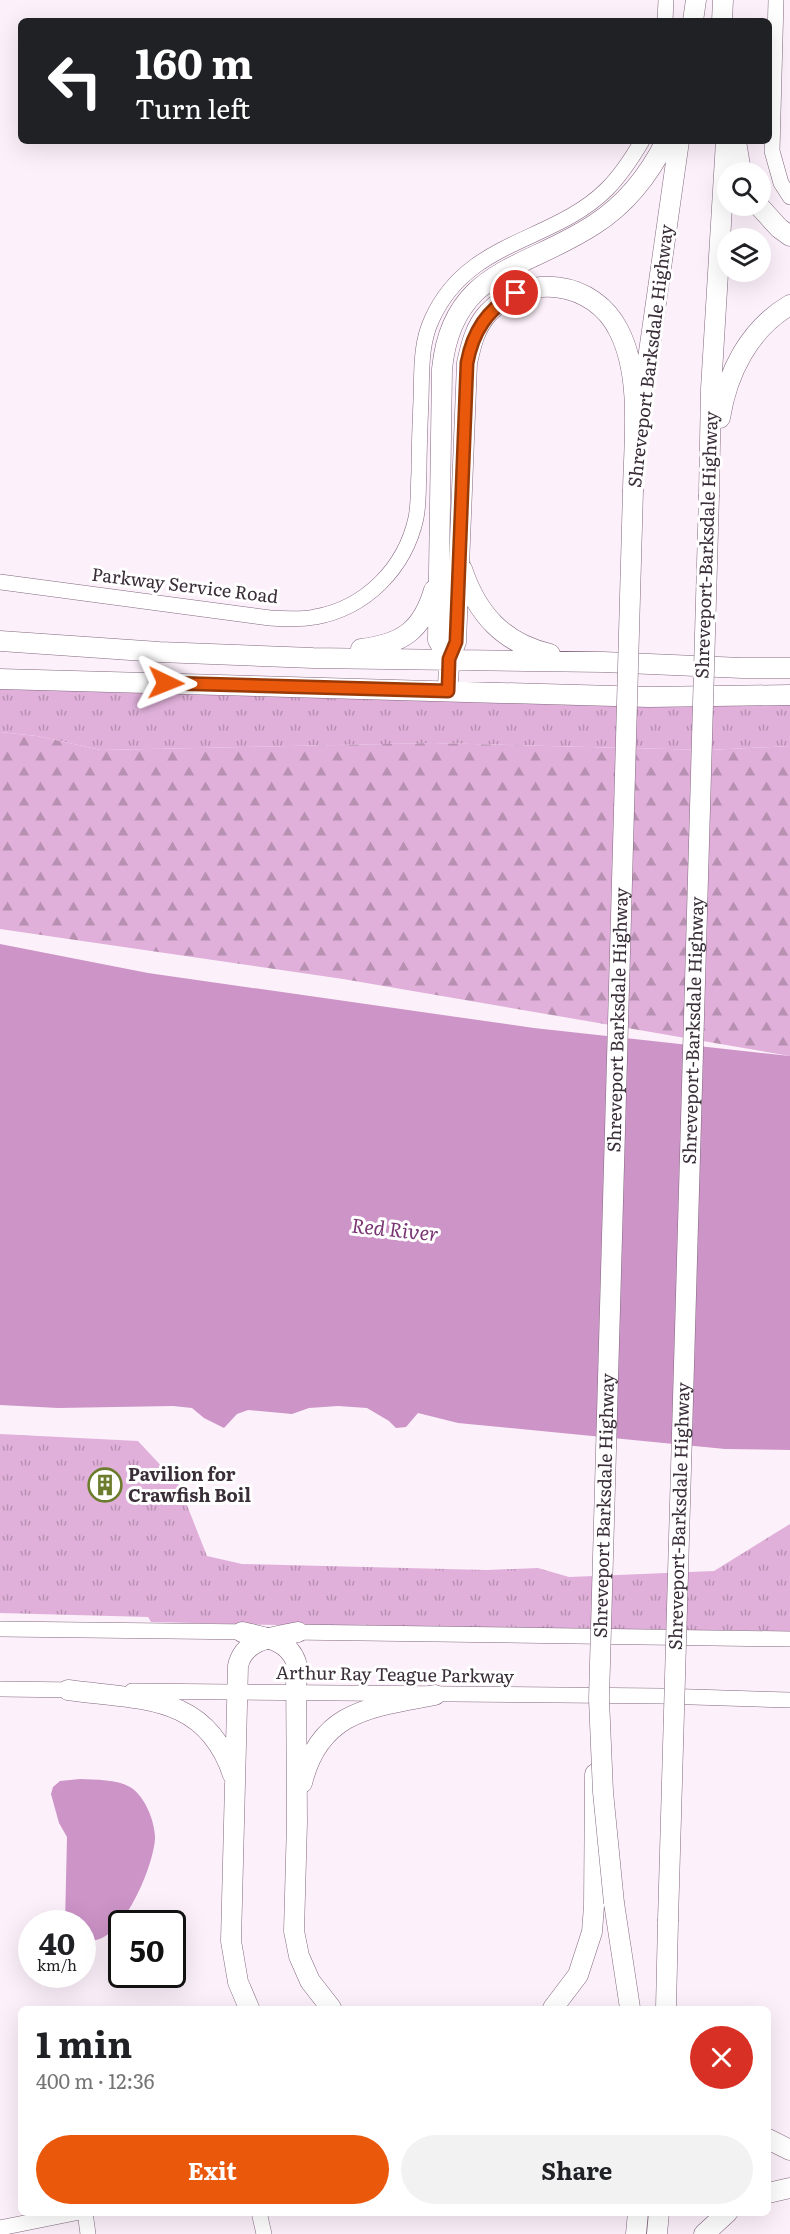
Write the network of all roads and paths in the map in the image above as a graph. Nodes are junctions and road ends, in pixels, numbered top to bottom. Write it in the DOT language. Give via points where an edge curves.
graph roads {
  1 [pos="666,0"];
  2 [pos="696,0"];
  3 [pos="723,0"];
  4 [pos="734,0"];
  5 [pos="776,0"];
  6 [pos="665,18"];
  7 [pos="693,18"];
  8 [pos="722,18"];
  9 [pos="733,18"];
  10 [pos="640,144"];
  11 [pos="664,144"];
  12 [pos="679,144"];
  13 [pos="727,144"];
  14 [pos="736,162"];
  15 [pos="790,197"];
  16 [pos="768,216"];
  17 [pos="790,236"];
  18 [pos="790,304"];
  19 [pos="633,490"];
  20 [pos="709,495"];
  21 [pos="460,561"];
  22 [pos="439,576"];
  23 [pos="0,582"];
  24 [pos="0,641"];
  25 [pos="313,658"];
  26 [pos="449,659"];
  27 [pos="603,662"];
  28 [pos="790,668"];
  29 [pos="0,679"];
  30 [pos="448,691"];
  31 [pos="790,696"];
  32 [pos="0,1629"];
  33 [pos="242,1632"];
  34 [pos="298,1632"];
  35 [pos="268,1639"];
  36 [pos="790,1639"];
  37 [pos="0,1689"];
  38 [pos="68,1690"];
  39 [pos="238,1692"];
  40 [pos="297,1693"];
  41 [pos="435,1695"];
  42 [pos="598,1699"];
  43 [pos="790,1700"];
  44 [pos="237,1784"];
  45 [pos="297,1822"];
  46 [pos="668,1929"];
  47 [pos="248,2006"];
  48 [pos="329,2006"];
  49 [pos="555,2006"];
  50 [pos="630,2006"];
  51 [pos="666,2006"];
  52 [pos="676,2006"];
  53 [pos="771,2140"];
  54 [pos="790,2150"];
  55 [pos="790,2188"];
  56 [pos="771,2192"];
  57 [pos="62,2216"];
  58 [pos="83,2216"];
  59 [pos="260,2216"];
  60 [pos="628,2216"];
  61 [pos="638,2216"];
  62 [pos="659,2216"];
  63 [pos="724,2216"];
  64 [pos="0,2228"];
  65 [pos="88,2234"];
  66 [pos="264,2234"];
  67 [pos="630,2234"];
  68 [pos="636,2234"];
  69 [pos="657,2234"];
  70 [pos="704,2234"];
  1 -- 6 [label="street"];
  2 -- 7 [label="main road"];
  3 -- 8 [label="main road"];
  4 -- 9 [label="main road"];
  5 -- 15 [label="street" via="772,151 781,183"];
  10 -- 23 [label="street, Parkway Service Road" via="606,190 564,219 480,260 443,298 432,319 422,357 416,518 408,543 393,568 363,598 337,612 314,617 270,618"];
  11 -- 22 [label="main road" via="645,176 608,215 497,274 467,300 451,327 442,369"];
  12 -- 19 [label="main road, Shreveport Barksdale Highway" via="646,362"];
  13 -- 14 [label="main road"];
  13 -- 20 [label="main road, Shreveport-Barksdale Highway" via="711,389"];
  16 -- 17 [label="main road"];
  18 -- 20 [label="main road" via="757,332 732,373 723,400"];
  19 -- 21 [label="main road" via="634,391 627,351 615,323 602,307 569,289 533,287 516,293 487,314 478,327 467,363"];
  19 -- 42 [label="main road, Shreveport Barksdale Highway, bridge"];
  20 -- 46 [label="main road, Shreveport-Barksdale Highway, bridge"];
  21 -- 26 [label="main road" via="456,642"];
  21 -- 27 [label="main road" via="478,606 516,642 550,654"];
  22 -- 25 [label="main road" via="430,606 408,635 383,646"];
  22 -- 26 [label="main road" via="438,640"];
  24 -- 25 [label="main road"];
  25 -- 26 [label="main road"];
  26 -- 27 [label="main road"];
  26 -- 30 [label="main road"];
  27 -- 28 [label="main road"];
  29 -- 30 [label="main road"];
  30 -- 31 [label="main road" via="650,697"];
  32 -- 33 [label="street"];
  33 -- 34 [label="street"];
  33 -- 35 [label="main road"];
  34 -- 35 [label="main road"];
  34 -- 36 [label="street"];
  35 -- 39 [label="main road" via="250,1646 242,1655"];
  35 -- 40 [label="main road" via="284,1644 294,1657"];
  37 -- 38 [label="street, Arthur Ray Teague Parkway"];
  38 -- 39 [label="street, Arthur Ray Teague Parkway"];
  38 -- 44 [label="main road" via="157,1702 190,1714 218,1742"];
  39 -- 40 [label="street, Arthur Ray Teague Parkway"];
  39 -- 44 [label="main road"];
  40 -- 41 [label="street, Arthur Ray Teague Parkway"];
  40 -- 45 [label="main road"];
  41 -- 43 [label="street, Arthur Ray Teague Parkway"];
  41 -- 45 [label="main road" via="364,1709 333,1728 306,1766"];
  42 -- 49 [label="main road, bridge" via="592,1932 578,1975"];
  42 -- 50 [label="main road, Shreveport Barksdale Highway, bridge" via="614,1903"];
  44 -- 47 [label="main road" via="231,1941 238,1982"];
  45 -- 48 [label="main road" via="294,1930 299,1956 310,1981"];
  46 -- 51 [label="main road"];
  46 -- 52 [label="main road"];
  53 -- 54 [label="main road"];
  55 -- 56 [label="main road"];
  57 -- 64 [label="street"];
  58 -- 65 [label="street"];
  59 -- 66 [label="street"];
  60 -- 67 [label="main road"];
  61 -- 68 [label="main road"];
  62 -- 69 [label="main road"];
  63 -- 70 [label="main road"];
}
